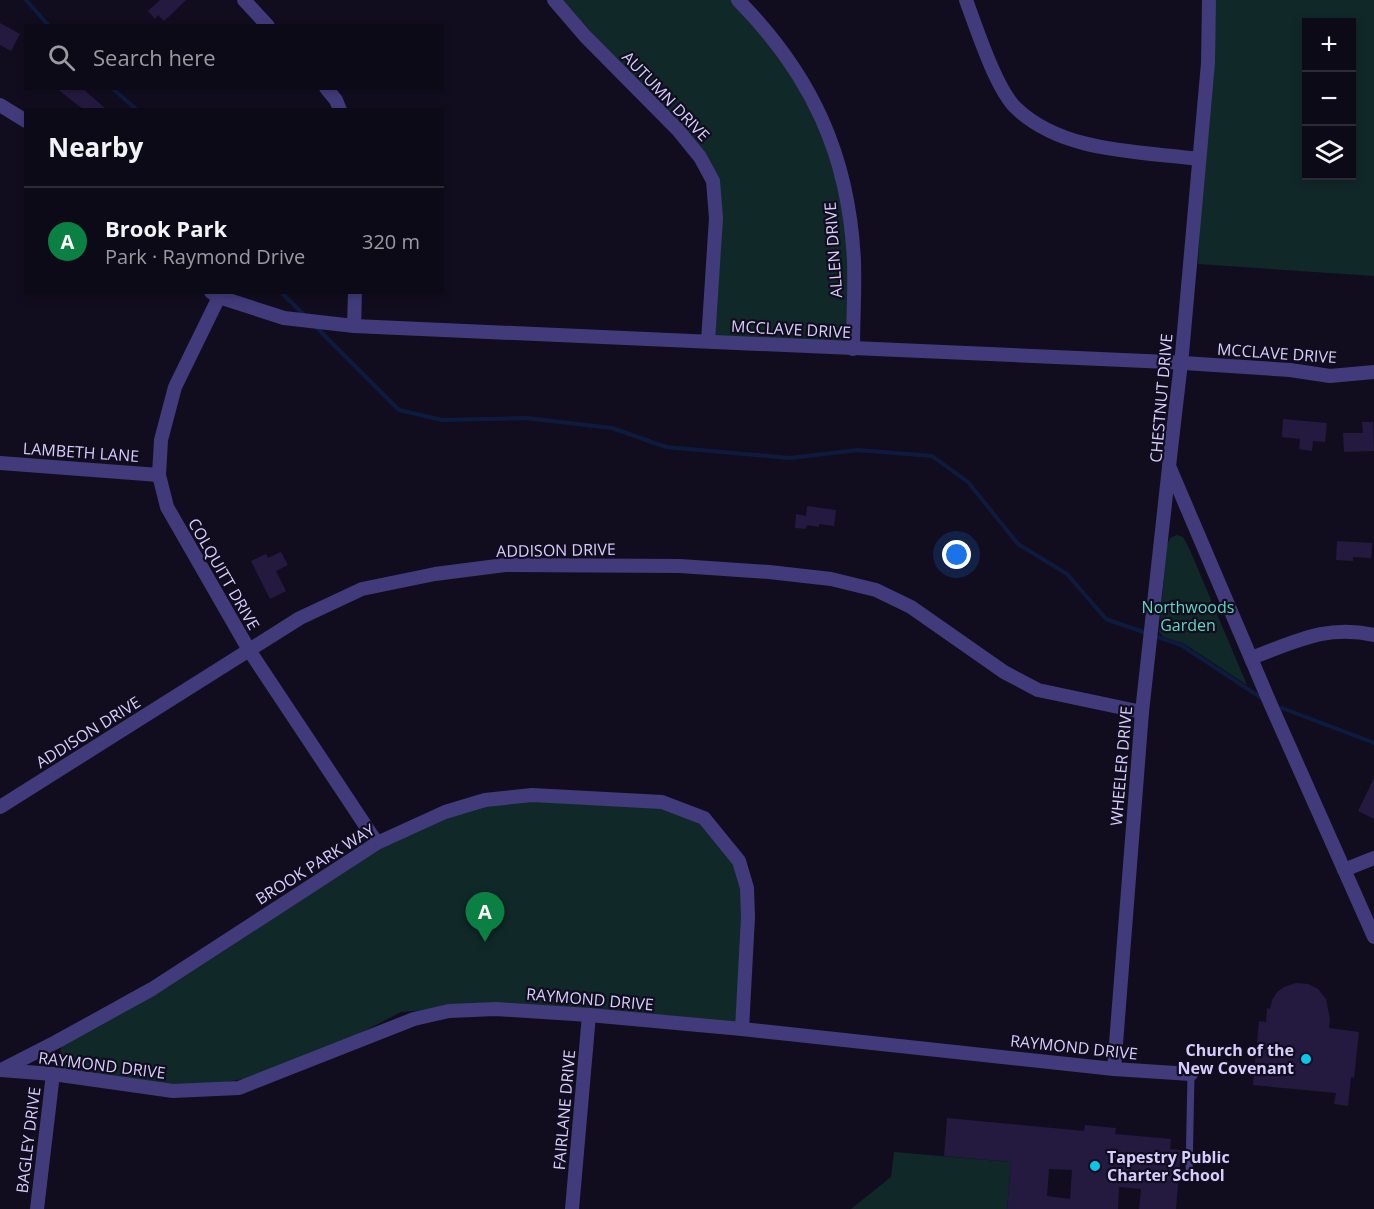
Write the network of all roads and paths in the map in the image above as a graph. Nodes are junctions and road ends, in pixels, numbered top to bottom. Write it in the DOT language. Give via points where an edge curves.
graph roads {
  1 [pos="244,0"];
  2 [pos="554,0"];
  3 [pos="738,0"];
  4 [pos="966,0"];
  5 [pos="1209,0"];
  6 [pos="266,24"];
  7 [pos="328,90"];
  8 [pos="0,105"];
  9 [pos="339,108"];
  10 [pos="24,119"];
  11 [pos="1199,159"];
  12 [pos="355,294"];
  13 [pos="215,295"];
  14 [pos="354,326"];
  15 [pos="708,341"];
  16 [pos="853,349"];
  17 [pos="1181,363"];
  18 [pos="1374,372"];
  19 [pos="0,463"];
  20 [pos="1169,466"];
  21 [pos="159,475"];
  22 [pos="1374,635"];
  23 [pos="249,650"];
  24 [pos="1251,658"];
  25 [pos="1142,712"];
  26 [pos="0,807"];
  27 [pos="377,843"];
  28 [pos="1374,858"];
  29 [pos="1344,870"];
  30 [pos="1374,937"];
  31 [pos="589,1015"];
  32 [pos="742,1029"];
  33 [pos="1114,1069"];
  34 [pos="1,1070"];
  35 [pos="53,1074"];
  36 [pos="1191,1074"];
  37 [pos="1189,1174"];
  38 [pos="37,1209"];
  39 [pos="572,1209"];
  1 -- 6 [label="street"];
  2 -- 15 [label="street, AUTUMN DRIVE" via="678,130 713,181 716,218"];
  3 -- 16 [label="street, ALLEN DRIVE" via="763,25 799,74 840,164 854,262"];
  4 -- 11 [label="street" via="1001,87 1015,108 1042,127 1072,140 1111,149"];
  5 -- 11 [label="street, CHESTNUT DRIVE"];
  7 -- 9 [label="street"];
  8 -- 10 [label="street"];
  11 -- 17 [label="street, CHESTNUT DRIVE"];
  12 -- 14 [label="street"];
  13 -- 14 [label="street, MCCLAVE DRIVE" via="284,318"];
  13 -- 21 [label="street, COLQUITT DRIVE" via="174,387 161,440"];
  14 -- 15 [label="street, MCCLAVE DRIVE"];
  15 -- 16 [label="street, MCCLAVE DRIVE"];
  16 -- 17 [label="street, MCCLAVE DRIVE"];
  17 -- 18 [label="street, MCCLAVE DRIVE" via="1330,376"];
  17 -- 20 [label="street, CHESTNUT DRIVE"];
  19 -- 21 [label="street, LAMBETH LANE"];
  20 -- 24 [label="street, CHESTNUT DRIVE"];
  20 -- 25 [label="street, WHEELER DRIVE"];
  21 -- 23 [label="street, COLQUITT DRIVE" via="167,507"];
  22 -- 24 [label="street" via="1337,631 1315,634"];
  23 -- 25 [label="street, ADDISON DRIVE" via="300,618 362,589 435,574 505,565 681,566 769,572 831,579 876,590 911,607 1004,672 1038,690"];
  23 -- 26 [label="street, ADDISON DRIVE"];
  23 -- 27 [label="street, COLQUITT DRIVE"];
  24 -- 29 [label="street, CHESTNUT DRIVE"];
  25 -- 33 [label="street, WHEELER DRIVE"];
  27 -- 32 [label="street, BROOK PARK WAY" via="445,812 485,800 532,795 662,802 704,818 739,861 747,888"];
  27 -- 34 [label="street, BROOK PARK WAY" via="152,989"];
  28 -- 29 [label="street"];
  29 -- 30 [label="street, CHESTNUT DRIVE"];
  31 -- 32 [label="street, RAYMOND DRIVE"];
  31 -- 35 [label="street, RAYMOND DRIVE" via="496,1009 449,1011 414,1019 239,1088 173,1091"];
  31 -- 39 [label="street, FAIRLANE DRIVE"];
  32 -- 33 [label="street, RAYMOND DRIVE"];
  33 -- 36 [label="street, RAYMOND DRIVE"];
  34 -- 35 [label="street, RAYMOND DRIVE"];
  35 -- 38 [label="street, BAGLEY DRIVE"];
  36 -- 37 [label="lane"];
}
